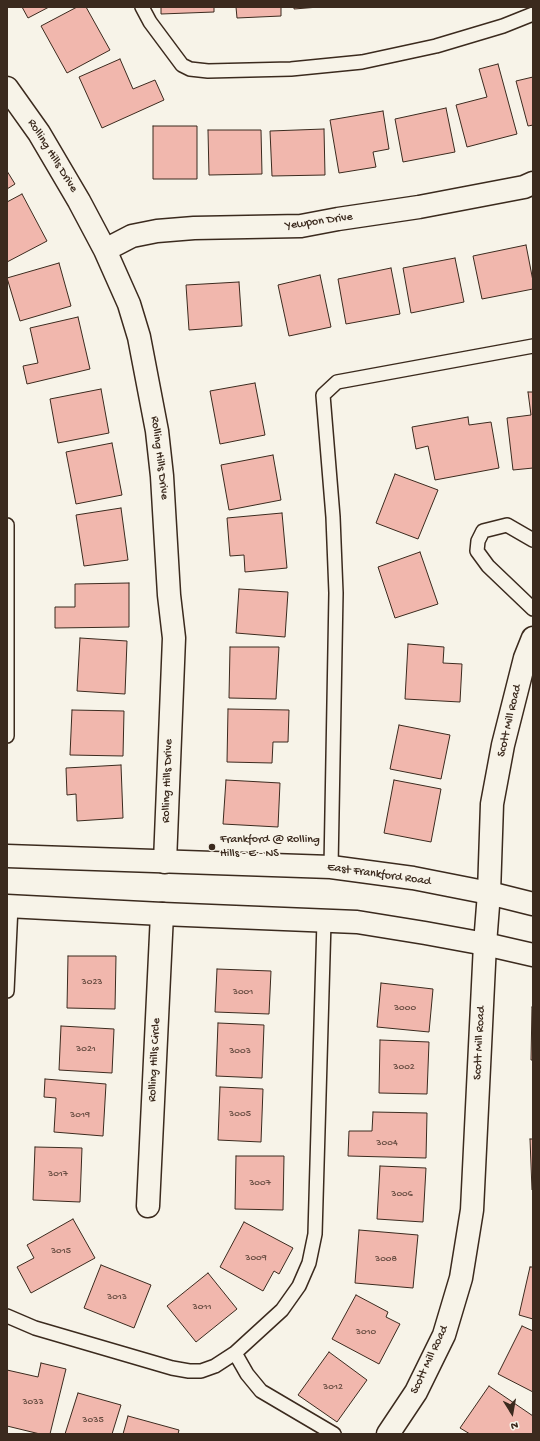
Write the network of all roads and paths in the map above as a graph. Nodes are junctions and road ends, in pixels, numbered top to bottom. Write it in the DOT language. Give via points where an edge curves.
graph roads {
  1 [pos="142,7"];
  2 [pos="533,14"];
  3 [pos="7,88"];
  4 [pos="533,183"];
  5 [pos="105,250"];
  6 [pos="533,346"];
  7 [pos="7,525"];
  8 [pos="533,540"];
  9 [pos="533,609"];
  10 [pos="533,638"];
  11 [pos="7,736"];
  12 [pos="7,856"];
  13 [pos="165,862"];
  14 [pos="331,867"];
  15 [pos="489,893"];
  16 [pos="533,904"];
  17 [pos="9,906"];
  18 [pos="162,914"];
  19 [pos="324,921"];
  20 [pos="485,944"];
  21 [pos="533,955"];
  22 [pos="7,991"];
  23 [pos="148,1206"];
  24 [pos="7,1316"];
  25 [pos="235,1353"];
  26 [pos="334,1434"];
  27 [pos="388,1434"];
  1 -- 2 [label="lane" via="182,65 190,69 208,71 291,69 362,62 436,46"];
  3 -- 5 [label="street, Rolling Hills Drive" via="39,133"];
  4 -- 5 [label="street, Yewpon Drive" via="524,187 419,207 301,226 157,231 132,236"];
  5 -- 13 [label="street, Rolling Hills Drive" via="129,304 138,337 157,431 162,476 174,638"];
  6 -- 14 [label="lane" via="337,382 323,395 336,593"];
  7 -- 11 [label="lane"];
  8 -- 9 [label="lane" via="507,525 483,531 477,551 488,566"];
  10 -- 15 [label="street, Scott Mill Road" via="525,658 503,745 492,804"];
  12 -- 13 [label="street, East Frankford Road"];
  13 -- 14 [label="street, East Frankford Road"];
  14 -- 15 [label="street, East Frankford Road" via="413,878"];
  15 -- 16 [label="street, East Frankford Road"];
  15 -- 20 [label="street, Scott Mill Road"];
  17 -- 18 [label="street"];
  17 -- 22 [label="lane"];
  18 -- 19 [label="street"];
  18 -- 23 [label="street, Rolling Hills Circle"];
  19 -- 20 [label="street" via="357,922"];
  19 -- 25 [label="lane" via="315,1234 309,1263 299,1286 282,1310"];
  20 -- 21 [label="street"];
  20 -- 27 [label="street, Scott Mill Road" via="472,1210 461,1278 444,1335 416,1392"];
  24 -- 25 [label="lane" via="35,1328 189,1371 201,1371 215,1366"];
  25 -- 26 [label="lane" via="261,1391"];
}
